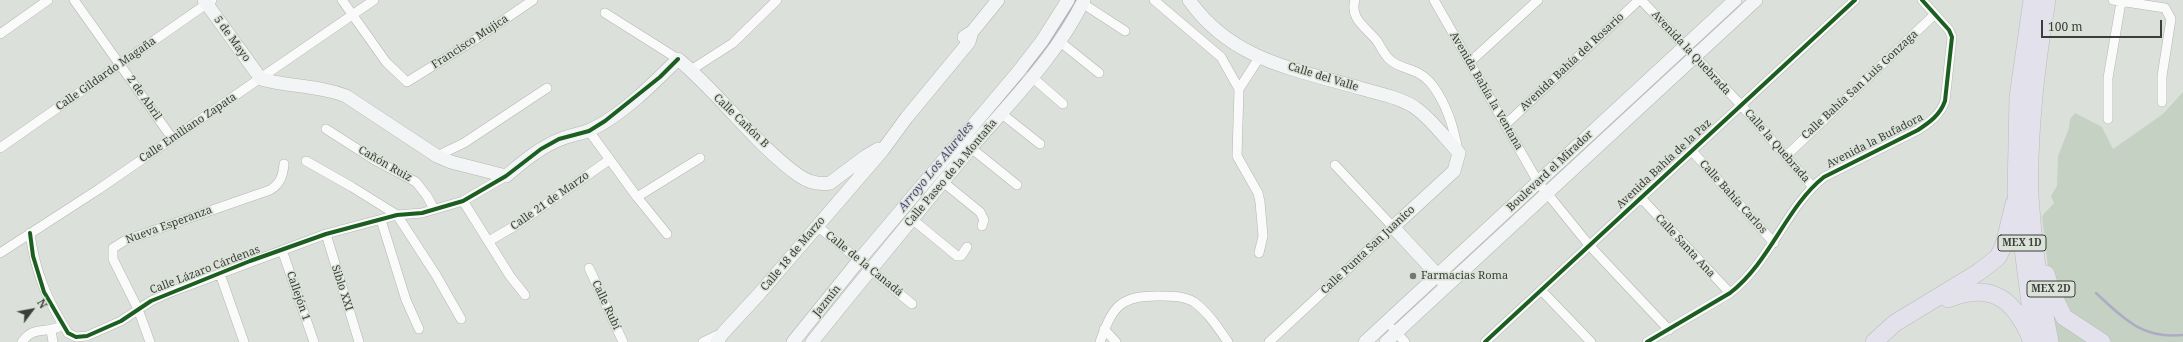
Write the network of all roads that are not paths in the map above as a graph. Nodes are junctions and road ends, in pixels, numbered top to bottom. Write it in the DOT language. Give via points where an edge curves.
graph roads {
  1 [pos="48,0"];
  2 [pos="74,0"];
  3 [pos="342,0"];
  4 [pos="374,0"];
  5 [pos="533,0"];
  6 [pos="778,0"];
  7 [pos="998,0"];
  8 [pos="1068,0"];
  9 [pos="1154,0"];
  10 [pos="1189,0"];
  11 [pos="1355,0"];
  12 [pos="1434,0"];
  13 [pos="1538,0"];
  14 [pos="1640,0"];
  15 [pos="1735,0"];
  16 [pos="1756,0"];
  17 [pos="1855,0"];
  18 [pos="1922,0"];
  19 [pos="2032,0"];
  20 [pos="2047,0"];
  21 [pos="208,1"];
  22 [pos="1083,1"];
  23 [pos="2117,1"];
  24 [pos="605,13"];
  25 [pos="1935,14"];
  26 [pos="352,15"];
  27 [pos="1125,31"];
  28 [pos="0,34"];
  29 [pos="1059,41"];
  30 [pos="1690,51"];
  31 [pos="1259,58"];
  32 [pos="678,59"];
  33 [pos="1470,62"];
  34 [pos="120,64"];
  35 [pos="691,70"];
  36 [pos="1099,72"];
  37 [pos="1032,77"];
  38 [pos="261,79"];
  39 [pos="548,88"];
  40 [pos="1239,88"];
  41 [pos="2162,102"];
  42 [pos="1063,104"];
  43 [pos="1741,105"];
  44 [pos="1002,114"];
  45 [pos="2108,119"];
  46 [pos="1505,125"];
  47 [pos="326,129"];
  48 [pos="590,131"];
  49 [pos="172,138"];
  50 [pos="1040,144"];
  51 [pos="0,148"];
  52 [pos="971,148"];
  53 [pos="1692,151"];
  54 [pos="879,152"];
  55 [pos="1459,152"];
  56 [pos="437,156"];
  57 [pos="1786,156"];
  58 [pos="700,158"];
  59 [pos="610,160"];
  60 [pos="306,161"];
  61 [pos="284,164"];
  62 [pos="1335,165"];
  63 [pos="506,176"];
  64 [pos="943,182"];
  65 [pos="1538,182"];
  66 [pos="1017,185"];
  67 [pos="1812,186"];
  68 [pos="1547,192"];
  69 [pos="2016,194"];
  70 [pos="637,197"];
  71 [pos="1641,198"];
  72 [pos="463,201"];
  73 [pos="434,210"];
  74 [pos="397,215"];
  75 [pos="2032,215"];
  76 [pos="912,219"];
  77 [pos="381,220"];
  78 [pos="816,225"];
  79 [pos="982,226"];
  80 [pos="1393,227"];
  81 [pos="30,233"];
  82 [pos="326,234"];
  83 [pos="667,234"];
  84 [pos="489,241"];
  85 [pos="1774,243"];
  86 [pos="1589,245"];
  87 [pos="967,247"];
  88 [pos="282,250"];
  89 [pos="0,253"];
  90 [pos="1259,253"];
  91 [pos="866,265"];
  92 [pos="589,268"];
  93 [pos="220,274"];
  94 [pos="1438,275"];
  95 [pos="1447,285"];
  96 [pos="1541,290"];
  97 [pos="1730,293"];
  98 [pos="525,295"];
  99 [pos="912,304"];
  100 [pos="138,309"];
  101 [pos="461,319"];
  102 [pos="1386,322"];
  103 [pos="63,325"];
  104 [pos="419,329"];
  105 [pos="1104,329"];
  106 [pos="51,330"];
  107 [pos="1669,330"];
  108 [pos="1492,335"];
  109 [pos="720,337"];
  110 [pos="1400,337"];
  111 [pos="22,342"];
  112 [pos="53,342"];
  113 [pos="150,342"];
  114 [pos="244,342"];
  115 [pos="314,342"];
  116 [pos="360,342"];
  117 [pos="624,342"];
  118 [pos="703,342"];
  119 [pos="793,342"];
  120 [pos="812,342"];
  121 [pos="1100,342"];
  122 [pos="1116,342"];
  123 [pos="1228,342"];
  124 [pos="1269,342"];
  125 [pos="1365,342"];
  126 [pos="1386,342"];
  127 [pos="1485,342"];
  128 [pos="1499,342"];
  129 [pos="1591,342"];
  130 [pos="1647,342"];
  131 [pos="1874,342"];
  132 [pos="1888,342"];
  133 [pos="2034,342"];
  134 [pos="2050,342"];
  135 [pos="2102,342"];
  1 -- 28 [label="street"];
  2 -- 34 [label="street, 2 de Abril"];
  3 -- 26 [label="street"];
  4 -- 26 [label="street, Calle Emiliano Zapata"];
  5 -- 26 [label="street, Francisco Mujica" via="407,82 386,62"];
  6 -- 35 [label="street" via="733,43"];
  7 -- 54 [label="main road, Calle 18 de Marzo" via="906,105"];
  8 -- 91 [label="main road, Calle Paseo de la Montaña" via="1042,41 1018,72 899,214"];
  9 -- 40 [label="street" via="1221,57"];
  10 -- 31 [label="main road, Calle del Valle" via="1211,27"];
  11 -- 55 [label="street" via="1357,21 1389,59 1414,70 1433,86 1449,116"];
  12 -- 33 [label="street, Avenida Bahía la Ventana"];
  13 -- 33 [label="street"];
  14 -- 30 [label="street, Avenida la Quebrada"];
  14 -- 46 [label="street, Avenida Bahía del Rosario"];
  15 -- 30 [label="main road, Boulevard el Mirador"];
  16 -- 30 [label="main road, Boulevard el Mirador"];
  17 -- 43 [label="street, Avenida Bahía de la Paz"];
  18 -- 25 [label="street, Avenida la Bufadora"];
  19 -- 69 [label="highway, MEX 1D" via="2018,97"];
  20 -- 75 [label="highway, MEX 1D" via="2032,118"];
  21 -- 34 [label="street, Calle Gildardo Magaña"];
  21 -- 38 [label="main road, 5 de Mayo"];
  22 -- 27 [label="street"];
  22 -- 29 [label="main road, Calle Paseo de la Montaña"];
  23 -- 41 [label="street" via="2166,8 2170,12 2162,76"];
  23 -- 45 [label="street" via="2108,78"];
  24 -- 32 [label="street, Calle Cañón B"];
  25 -- 57 [label="street, Calle Bahía San Luis Gonzaga"];
  25 -- 67 [label="street, Avenida la Bufadora" via="1950,32 1953,44 1946,101 1942,110 1918,130 1824,177"];
  26 -- 38 [label="street, Calle Emiliano Zapata"];
  29 -- 36 [label="street"];
  29 -- 37 [label="main road, Calle Paseo de la Montaña"];
  30 -- 43 [label="street, Avenida la Quebrada"];
  30 -- 65 [label="main road, Boulevard el Mirador"];
  30 -- 68 [label="main road, Boulevard el Mirador"];
  31 -- 40 [label="street"];
  31 -- 55 [label="main road, Calle del Valle" via="1406,103 1416,108"];
  32 -- 35 [label="main road, Calle Cañón B"];
  32 -- 48 [label="main road, Calle Lázaro Cárdenas" via="622,109"];
  33 -- 46 [label="street, Avenida Bahía la Ventana"];
  34 -- 49 [label="street, 2 de Abril"];
  34 -- 51 [label="street, Calle Gildardo Magaña"];
  35 -- 54 [label="main road, Calle Cañón B" via="772,151 798,175 811,182 830,183 866,156"];
  37 -- 42 [label="street"];
  37 -- 44 [label="main road, Calle Paseo de la Montaña"];
  38 -- 49 [label="street, Calle Emiliano Zapata"];
  38 -- 56 [label="main road" via="330,90 346,96"];
  39 -- 56 [label="street" via="464,143"];
  40 -- 90 [label="street" via="1237,156 1258,193 1263,236"];
  43 -- 53 [label="street, Avenida Bahía de la Paz"];
  43 -- 57 [label="street, Calle la Quebrada"];
  44 -- 50 [label="street"];
  44 -- 52 [label="main road, Calle Paseo de la Montaña"];
  46 -- 65 [label="street, Avenida Bahía la Ventana"];
  47 -- 73 [label="street, Cañón Ruiz" via="416,182"];
  48 -- 59 [label="street"];
  48 -- 63 [label="main road, Calle Lázaro Cárdenas" via="559,139"];
  49 -- 81 [label="street, Calle Emiliano Zapata"];
  52 -- 64 [label="main road, Calle Paseo de la Montaña"];
  52 -- 66 [label="street"];
  53 -- 71 [label="street, Avenida Bahía de la Paz"];
  53 -- 85 [label="street, Calle Bahía Carlos"];
  54 -- 78 [label="main road, Calle 18 de Marzo"];
  55 -- 80 [label="main road, Calle Punta San Juanico" via="1454,171"];
  56 -- 63 [label="main road"];
  57 -- 67 [label="street, Calle la Quebrada"];
  58 -- 70 [label="street"];
  59 -- 70 [label="street"];
  59 -- 84 [label="street, Calle 21 de Marzo" via="518,224"];
  60 -- 74 [label="street"];
  61 -- 100 [label="street, Nueva Esperanza" via="281,180 270,190 126,240 113,248 113,259"];
  62 -- 80 [label="street"];
  63 -- 72 [label="street, Calle Lázaro Cárdenas"];
  64 -- 76 [label="main road, Calle Paseo de la Montaña"];
  64 -- 79 [label="street" via="983,216"];
  65 -- 68 [label="street, Avenida Bahía la Ventana"];
  65 -- 94 [label="main road, Boulevard el Mirador"];
  67 -- 85 [label="street"];
  68 -- 86 [label="street, Avenida Bahía la Ventana"];
  68 -- 95 [label="main road, Boulevard el Mirador"];
  69 -- 131 [label="highway" via="2004,245 1998,257 1979,272 1895,323"];
  69 -- 133 [label="highway, MEX 1D"];
  70 -- 83 [label="street"];
  71 -- 86 [label="street, Avenida Bahía de la Paz"];
  71 -- 97 [label="street, Calle Santa Ana"];
  72 -- 73 [label="street, Calle Lázaro Cárdenas"];
  72 -- 84 [label="street"];
  73 -- 74 [label="street, Calle Lázaro Cárdenas"];
  74 -- 77 [label="street, Calle Lázaro Cárdenas"];
  74 -- 101 [label="street"];
  75 -- 134 [label="highway, MEX 1D"];
  75 -- 135 [label="highway, MEX 2D" via="2044,268 2064,317"];
  76 -- 87 [label="street" via="958,256 961,256"];
  76 -- 91 [label="main road, Calle Paseo de la Montaña"];
  77 -- 82 [label="street, Calle Lázaro Cárdenas"];
  77 -- 104 [label="street" via="406,300"];
  78 -- 91 [label="street, Calle de la Canadá"];
  78 -- 109 [label="main road, Calle 18 de Marzo" via="760,294"];
  80 -- 94 [label="main road"];
  80 -- 124 [label="street, Calle Punta San Juanico"];
  81 -- 89 [label="street, Calle Emiliano Zapata"];
  81 -- 103 [label="street, Calle Lázaro Cárdenas" via="39,278"];
  82 -- 88 [label="street, Calle Lázaro Cárdenas"];
  82 -- 116 [label="street, Siblo XXI"];
  84 -- 98 [label="street"];
  85 -- 97 [label="street" via="1749,276"];
  86 -- 96 [label="street, Avenida Bahía de la Paz"];
  86 -- 107 [label="street, Avenida Bahía la Ventana"];
  88 -- 93 [label="street, Calle Lázaro Cárdenas"];
  88 -- 115 [label="street, Callejón 1"];
  91 -- 99 [label="street, Calle de la Canadá"];
  91 -- 119 [label="main road, Jazmín"];
  91 -- 120 [label="main road, Calle Paseo de la Montaña"];
  92 -- 117 [label="street, Calle Rubí"];
  93 -- 100 [label="street, Calle Lázaro Cárdenas" via="171,292"];
  93 -- 114 [label="street"];
  94 -- 95 [label="main road"];
  94 -- 102 [label="main road, Boulevard el Mirador"];
  95 -- 110 [label="main road, Boulevard el Mirador"];
  96 -- 108 [label="street, Avenida Bahía de la Paz"];
  96 -- 129 [label="street"];
  97 -- 107 [label="street"];
  100 -- 103 [label="street, Calle Lázaro Cárdenas" via="121,321 87,336 72,336"];
  100 -- 113 [label="street, Nueva Esperanza"];
  102 -- 110 [label="street"];
  102 -- 125 [label="main road, Boulevard el Mirador"];
  103 -- 106 [label="street"];
  105 -- 121 [label="street"];
  105 -- 122 [label="street"];
  105 -- 123 [label="street" via="1116,308 1129,298 1171,296 1194,302"];
  106 -- 111 [label="street" via="28,333"];
  106 -- 112 [label="street"];
  107 -- 130 [label="street"];
  108 -- 127 [label="street, Avenida Bahía de la Paz"];
  108 -- 128 [label="street"];
  109 -- 118 [label="street, Calle 18 de Marzo"];
  110 -- 126 [label="main road, Boulevard el Mirador"];
  132 -- 133 [label="highway" via="1909,322 1937,304 1969,292 1981,291 1990,292 2004,300 2021,318"];
}
